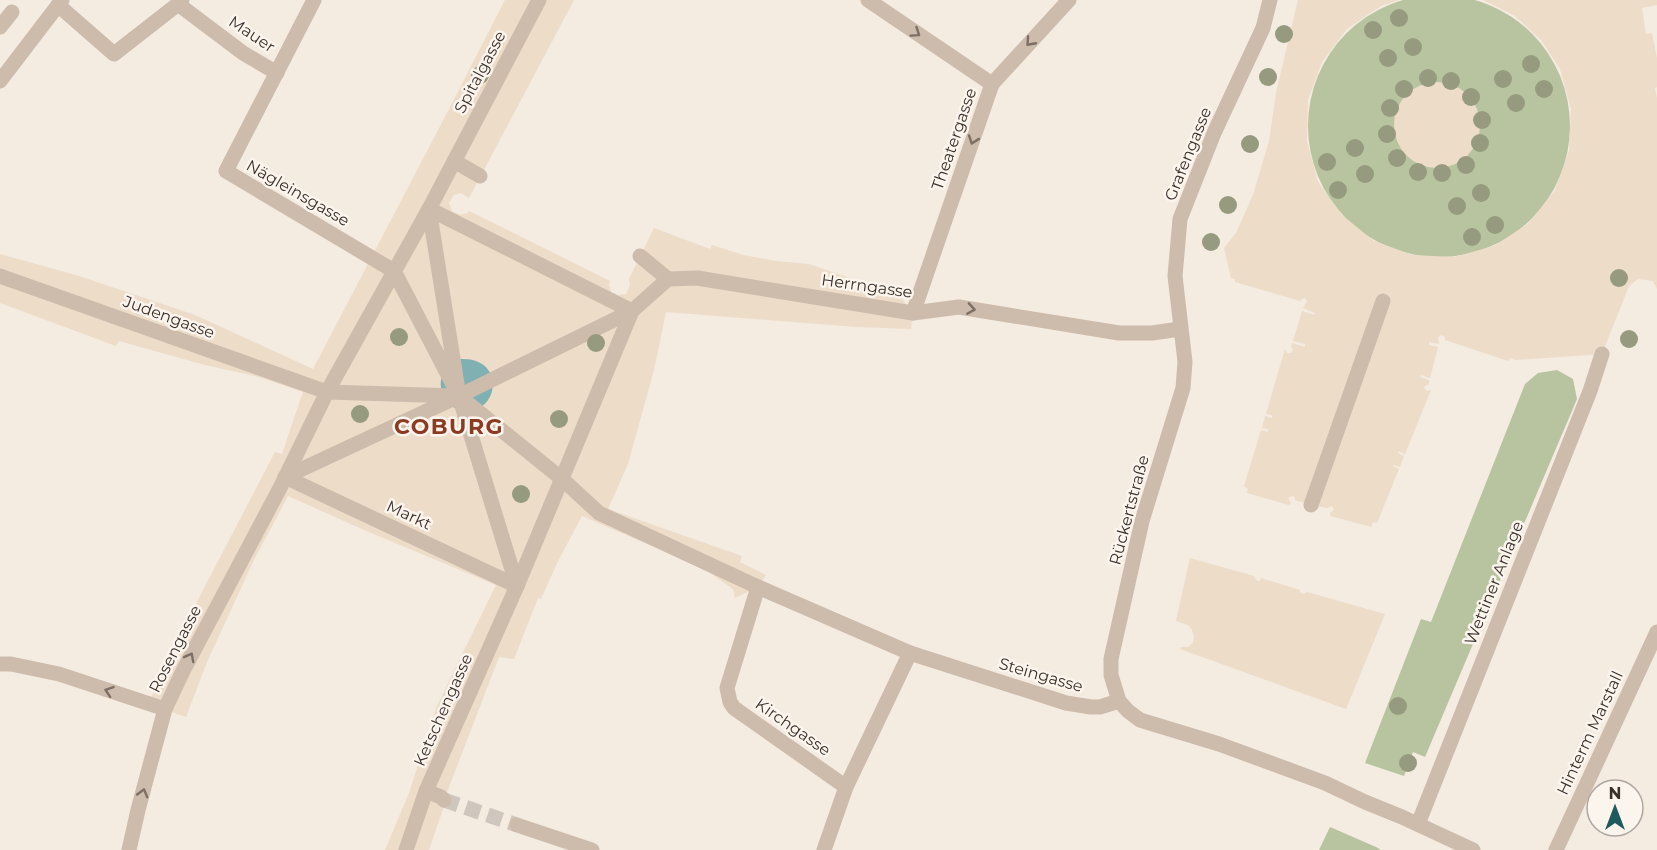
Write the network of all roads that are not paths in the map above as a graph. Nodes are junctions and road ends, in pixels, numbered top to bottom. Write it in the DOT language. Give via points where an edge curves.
graph roads {
  1 [pos="314,0"];
  2 [pos="539,0"];
  3 [pos="868,0"];
  4 [pos="1069,0"];
  5 [pos="1270,0"];
  6 [pos="60,2"];
  7 [pos="180,2"];
  8 [pos="12,12"];
  9 [pos="0,27"];
  10 [pos="277,73"];
  11 [pos="0,81"];
  12 [pos="992,84"];
  13 [pos="454,161"];
  14 [pos="480,176"];
  15 [pos="429,209"];
  16 [pos="640,255"];
  17 [pos="394,271"];
  18 [pos="0,276"];
  19 [pos="668,279"];
  20 [pos="1383,302"];
  21 [pos="632,311"];
  22 [pos="913,313"];
  23 [pos="1180,329"];
  24 [pos="1602,354"];
  25 [pos="327,392"];
  26 [pos="459,396"];
  27 [pos="285,477"];
  28 [pos="562,479"];
  29 [pos="1311,504"];
  30 [pos="518,586"];
  31 [pos="758,587"];
  32 [pos="1657,632"];
  33 [pos="910,653"];
  34 [pos="0,664"];
  35 [pos="1119,701"];
  36 [pos="165,710"];
  37 [pos="846,787"];
  38 [pos="426,791"];
  39 [pos="444,800"];
  40 [pos="1418,824"];
  41 [pos="517,825"];
  42 [pos="1457,847"];
  43 [pos="129,850"];
  44 [pos="406,850"];
  45 [pos="592,850"];
  46 [pos="824,850"];
  47 [pos="1473,850"];
  48 [pos="1556,850"];
  1 -- 10 [label="street, Nägleinsgasse"];
  2 -- 13 [label="street, Spitalgasse"];
  3 -- 12 [label="street, one-way"];
  4 -- 12 [label="street, Theatergasse, one-way"];
  5 -- 23 [label="street, Grafengasse" via="1263,28 1214,133 1180,219 1175,276"];
  6 -- 7 [label="street, Mauer" via="114,54"];
  6 -- 11 [label="street"];
  7 -- 10 [label="street, Mauer" via="243,52"];
  8 -- 9 [label="street"];
  10 -- 17 [label="street, Nägleinsgasse" via="225,171"];
  12 -- 22 [label="street, Theatergasse, one-way"];
  13 -- 14 [label="street"];
  13 -- 15 [label="street, Spitalgasse"];
  15 -- 17 [label="street"];
  15 -- 21 [label="street"];
  15 -- 26 [label="street"];
  16 -- 19 [label="street"];
  17 -- 25 [label="street"];
  17 -- 26 [label="street"];
  18 -- 25 [label="street, Judengasse"];
  19 -- 21 [label="street"];
  19 -- 22 [label="street, Herrngasse" via="698,278"];
  20 -- 29 [label="street"];
  21 -- 26 [label="street"];
  21 -- 28 [label="street"];
  22 -- 23 [label="street, Herrngasse, one-way" via="959,307 1119,333"];
  23 -- 35 [label="street, Rückertstraße" via="1185,362 1183,388 1143,521 1111,659"];
  24 -- 40 [label="street, Wettiner Anlage"];
  25 -- 26 [label="street"];
  25 -- 27 [label="street"];
  26 -- 27 [label="street"];
  26 -- 28 [label="street"];
  26 -- 30 [label="street"];
  27 -- 30 [label="street, Markt"];
  36 -- 27 [label="street, Rosengasse, one-way"];
  28 -- 30 [label="street"];
  28 -- 31 [label="street, Steingasse" via="599,513"];
  30 -- 38 [label="street, Ketschengasse"];
  31 -- 33 [label="street, Steingasse"];
  31 -- 37 [label="street, Kirchgasse" via="727,688 730,702"];
  32 -- 48 [label="street, Hinterm Marstall"];
  33 -- 35 [label="street, Steingasse" via="1066,703 1091,707"];
  33 -- 37 [label="street"];
  36 -- 34 [label="street, one-way" via="59,674"];
  35 -- 40 [label="street" via="1140,720 1325,783"];
  43 -- 36 [label="street, Rosengasse, one-way"];
  37 -- 46 [label="street"];
  38 -- 39 [label="street"];
  38 -- 44 [label="street, Ketschengasse"];
  40 -- 42 [label="street"];
  41 -- 45 [label="street"];
  42 -- 47 [label="street"];
}
